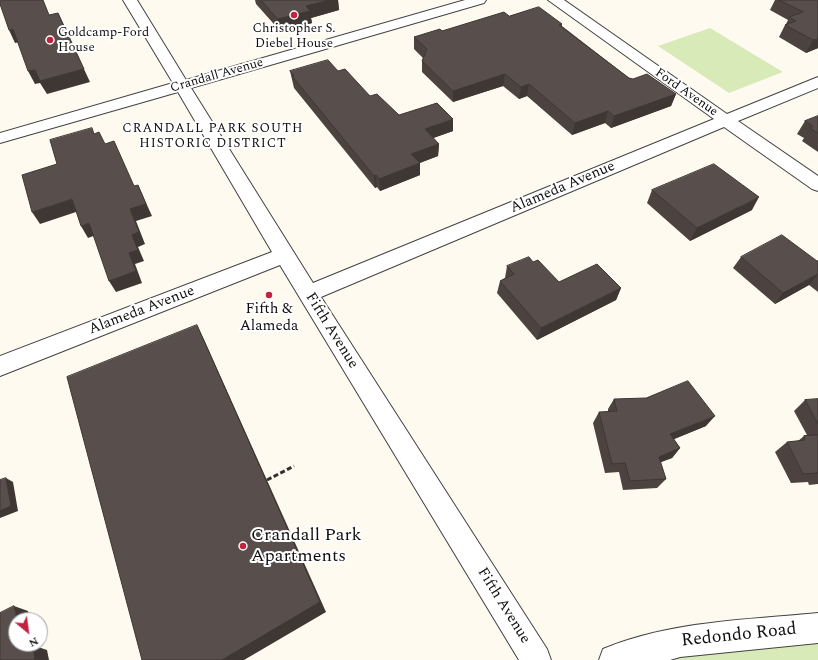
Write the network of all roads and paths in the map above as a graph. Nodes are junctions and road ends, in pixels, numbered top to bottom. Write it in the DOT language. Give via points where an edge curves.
graph roads {
  1 [pos="130,0"];
  2 [pos="479,0"];
  3 [pos="555,0"];
  4 [pos="818,82"];
  5 [pos="183,86"];
  6 [pos="726,120"];
  7 [pos="0,138"];
  8 [pos="818,185"];
  9 [pos="284,255"];
  10 [pos="308,294"];
  11 [pos="0,366"];
  12 [pos="294,466"];
  13 [pos="266,480"];
  14 [pos="818,628"];
  15 [pos="536,660"];
  16 [pos="614,660"];
  1 -- 5 [label="street, Fifth Avenue"];
  2 -- 5 [label="street, Crandall Avenue"];
  3 -- 6 [label="street, Ford Avenue"];
  4 -- 6 [label="street, Alameda Avenue"];
  5 -- 7 [label="street, Crandall Avenue"];
  5 -- 9 [label="street, Fifth Avenue"];
  6 -- 8 [label="street, Ford Avenue"];
  6 -- 10 [label="street, Alameda Avenue"];
  9 -- 10 [label="street, Fifth Avenue"];
  9 -- 11 [label="street, Alameda Avenue"];
  10 -- 15 [label="street, Fifth Avenue"];
  12 -- 13 [label="path"];
  14 -- 16 [label="street, Redondo Road" via="680,642"];
}
